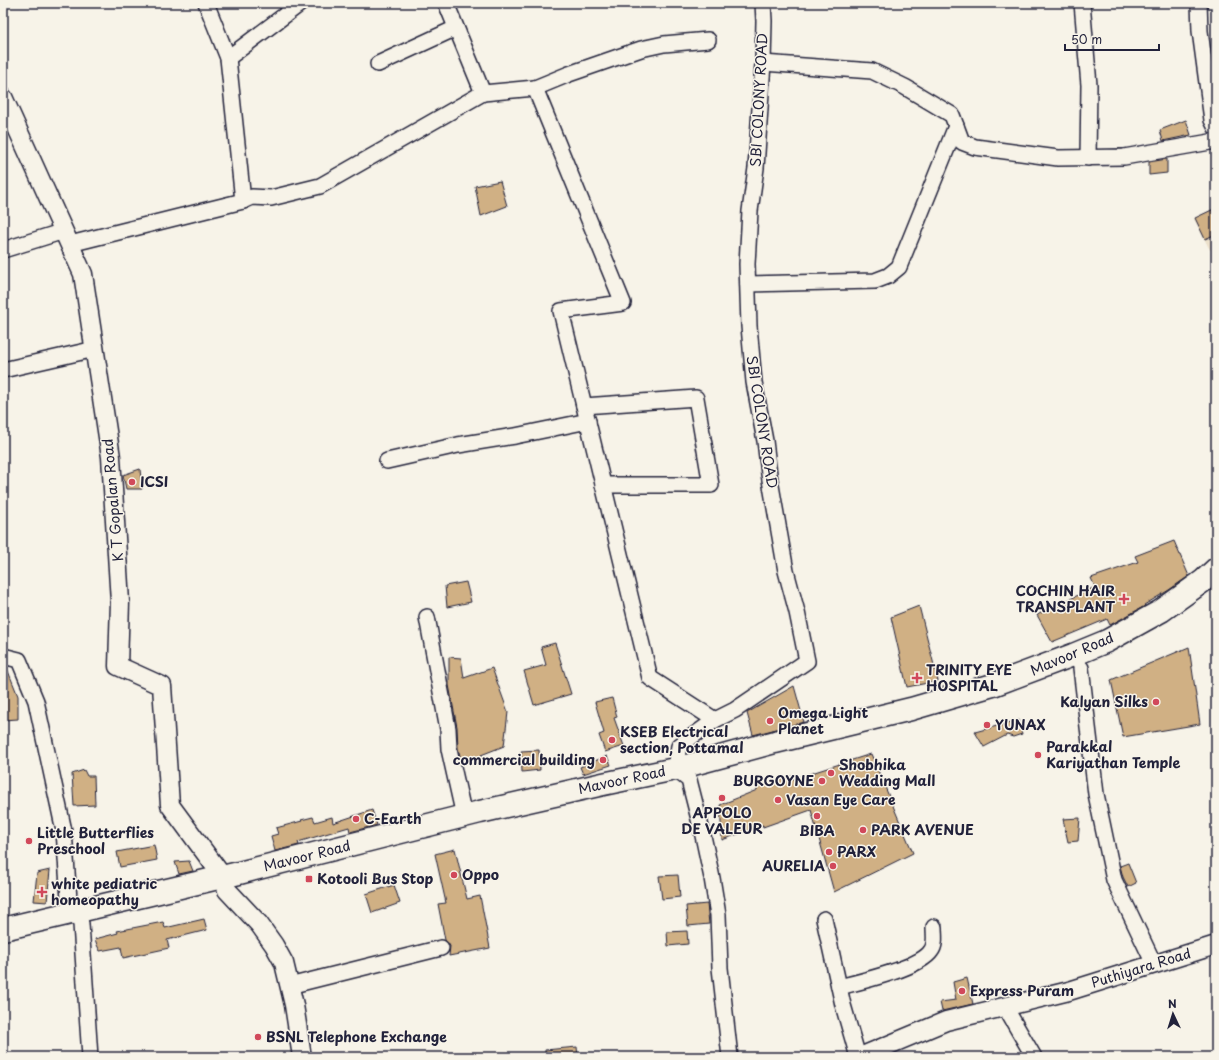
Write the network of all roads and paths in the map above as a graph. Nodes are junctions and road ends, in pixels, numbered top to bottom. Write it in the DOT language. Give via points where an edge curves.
graph roads {
  1 [pos="206,3"];
  2 [pos="301,3"];
  3 [pos="446,3"];
  4 [pos="763,3"];
  5 [pos="1082,3"];
  6 [pos="1199,3"];
  7 [pos="456,28"];
  8 [pos="708,40"];
  9 [pos="228,58"];
  10 [pos="763,63"];
  11 [pos="378,64"];
  12 [pos="535,88"];
  13 [pos="483,93"];
  14 [pos="3,97"];
  15 [pos="956,126"];
  16 [pos="1216,128"];
  17 [pos="1216,141"];
  18 [pos="1088,158"];
  19 [pos="243,201"];
  20 [pos="67,238"];
  21 [pos="3,250"];
  22 [pos="748,284"];
  23 [pos="95,349"];
  24 [pos="3,370"];
  25 [pos="584,406"];
  26 [pos="588,421"];
  27 [pos="387,461"];
  28 [pos="603,485"];
  29 [pos="1216,569"];
  30 [pos="1216,588"];
  31 [pos="427,616"];
  32 [pos="3,656"];
  33 [pos="1081,668"];
  34 [pos="715,720"];
  35 [pos="682,775"];
  36 [pos="464,816"];
  37 [pos="218,887"];
  38 [pos="76,916"];
  39 [pos="824,919"];
  40 [pos="934,927"];
  41 [pos="3,929"];
  42 [pos="3,943"];
  43 [pos="1216,945"];
  44 [pos="440,948"];
  45 [pos="1154,964"];
  46 [pos="289,986"];
  47 [pos="839,987"];
  48 [pos="1005,1007"];
  49 [pos="90,1057"];
  50 [pos="302,1057"];
  51 [pos="730,1057"];
  52 [pos="859,1057"];
  53 [pos="1034,1057"];
  1 -- 9 [label="street"];
  2 -- 9 [label="street"];
  3 -- 7 [label="street"];
  4 -- 10 [label="street, SBI COLONY ROAD"];
  5 -- 18 [label="street" via="1089,85"];
  6 -- 16 [label="street" via="1200,31 1212,120"];
  7 -- 11 [label="street"];
  7 -- 13 [label="street"];
  8 -- 12 [label="street" via="641,49"];
  9 -- 19 [label="street"];
  10 -- 15 [label="street" via="872,72 905,87 952,115"];
  10 -- 22 [label="street, SBI COLONY ROAD" via="756,168 750,211"];
  12 -- 13 [label="street"];
  12 -- 25 [label="street" via="623,303 561,311"];
  13 -- 19 [label="street" via="320,186 271,198 252,197"];
  14 -- 20 [label="street, K T Gopalan Road"];
  15 -- 18 [label="street" via="962,142 975,147 1058,158"];
  15 -- 22 [label="street" via="899,267 888,276 875,281"];
  17 -- 18 [label="street" via="1124,157"];
  19 -- 20 [label="street"];
  20 -- 21 [label="street"];
  20 -- 23 [label="street, K T Gopalan Road" via="83,274"];
  22 -- 34 [label="street, SBI COLONY ROAD" via="754,382 786,571 807,661 735,710"];
  23 -- 24 [label="street"];
  23 -- 37 [label="street, K T Gopalan Road" via="111,457 120,602 118,666 162,686 170,805"];
  25 -- 26 [label="street"];
  25 -- 28 [label="street" via="696,398 711,485"];
  26 -- 27 [label="street"];
  26 -- 28 [label="street"];
  28 -- 34 [label="street" via="650,678"];
  29 -- 35 [label="main road, Mavoor Road" via="1155,614 1107,641 1029,673 910,709 776,742"];
  30 -- 33 [label="main road, Mavoor Road" via="1167,623"];
  31 -- 36 [label="street" via="448,730 449,749"];
  32 -- 38 [label="street" via="19,660 36,701 64,831"];
  33 -- 35 [label="main road, Mavoor Road" via="997,698 914,722"];
  33 -- 45 [label="street" via="1096,794 1114,880"];
  34 -- 35 [label="street, SBI COLONY ROAD" via="679,746"];
  35 -- 36 [label="main road, Mavoor Road" via="603,784"];
  35 -- 37 [label="main road, Mavoor Road" via="558,808"];
  35 -- 51 [label="street" via="702,831 718,915 720,968"];
  36 -- 37 [label="main road, Mavoor Road"];
  37 -- 38 [label="main road, Mavoor Road"];
  37 -- 46 [label="street" via="259,924 284,963"];
  38 -- 41 [label="main road, Mavoor Road"];
  38 -- 42 [label="main road, Mavoor Road"];
  38 -- 49 [label="street"];
  39 -- 47 [label="street"];
  40 -- 47 [label="street" via="934,944 931,952 920,960 897,971"];
  43 -- 45 [label="street, Puthiyara Road"];
  44 -- 46 [label="street"];
  45 -- 48 [label="street, Puthiyara Road" via="1069,991"];
  46 -- 50 [label="street"];
  47 -- 52 [label="street"];
  48 -- 52 [label="street, Puthiyara Road" via="946,1021"];
  48 -- 53 [label="street"];
}
